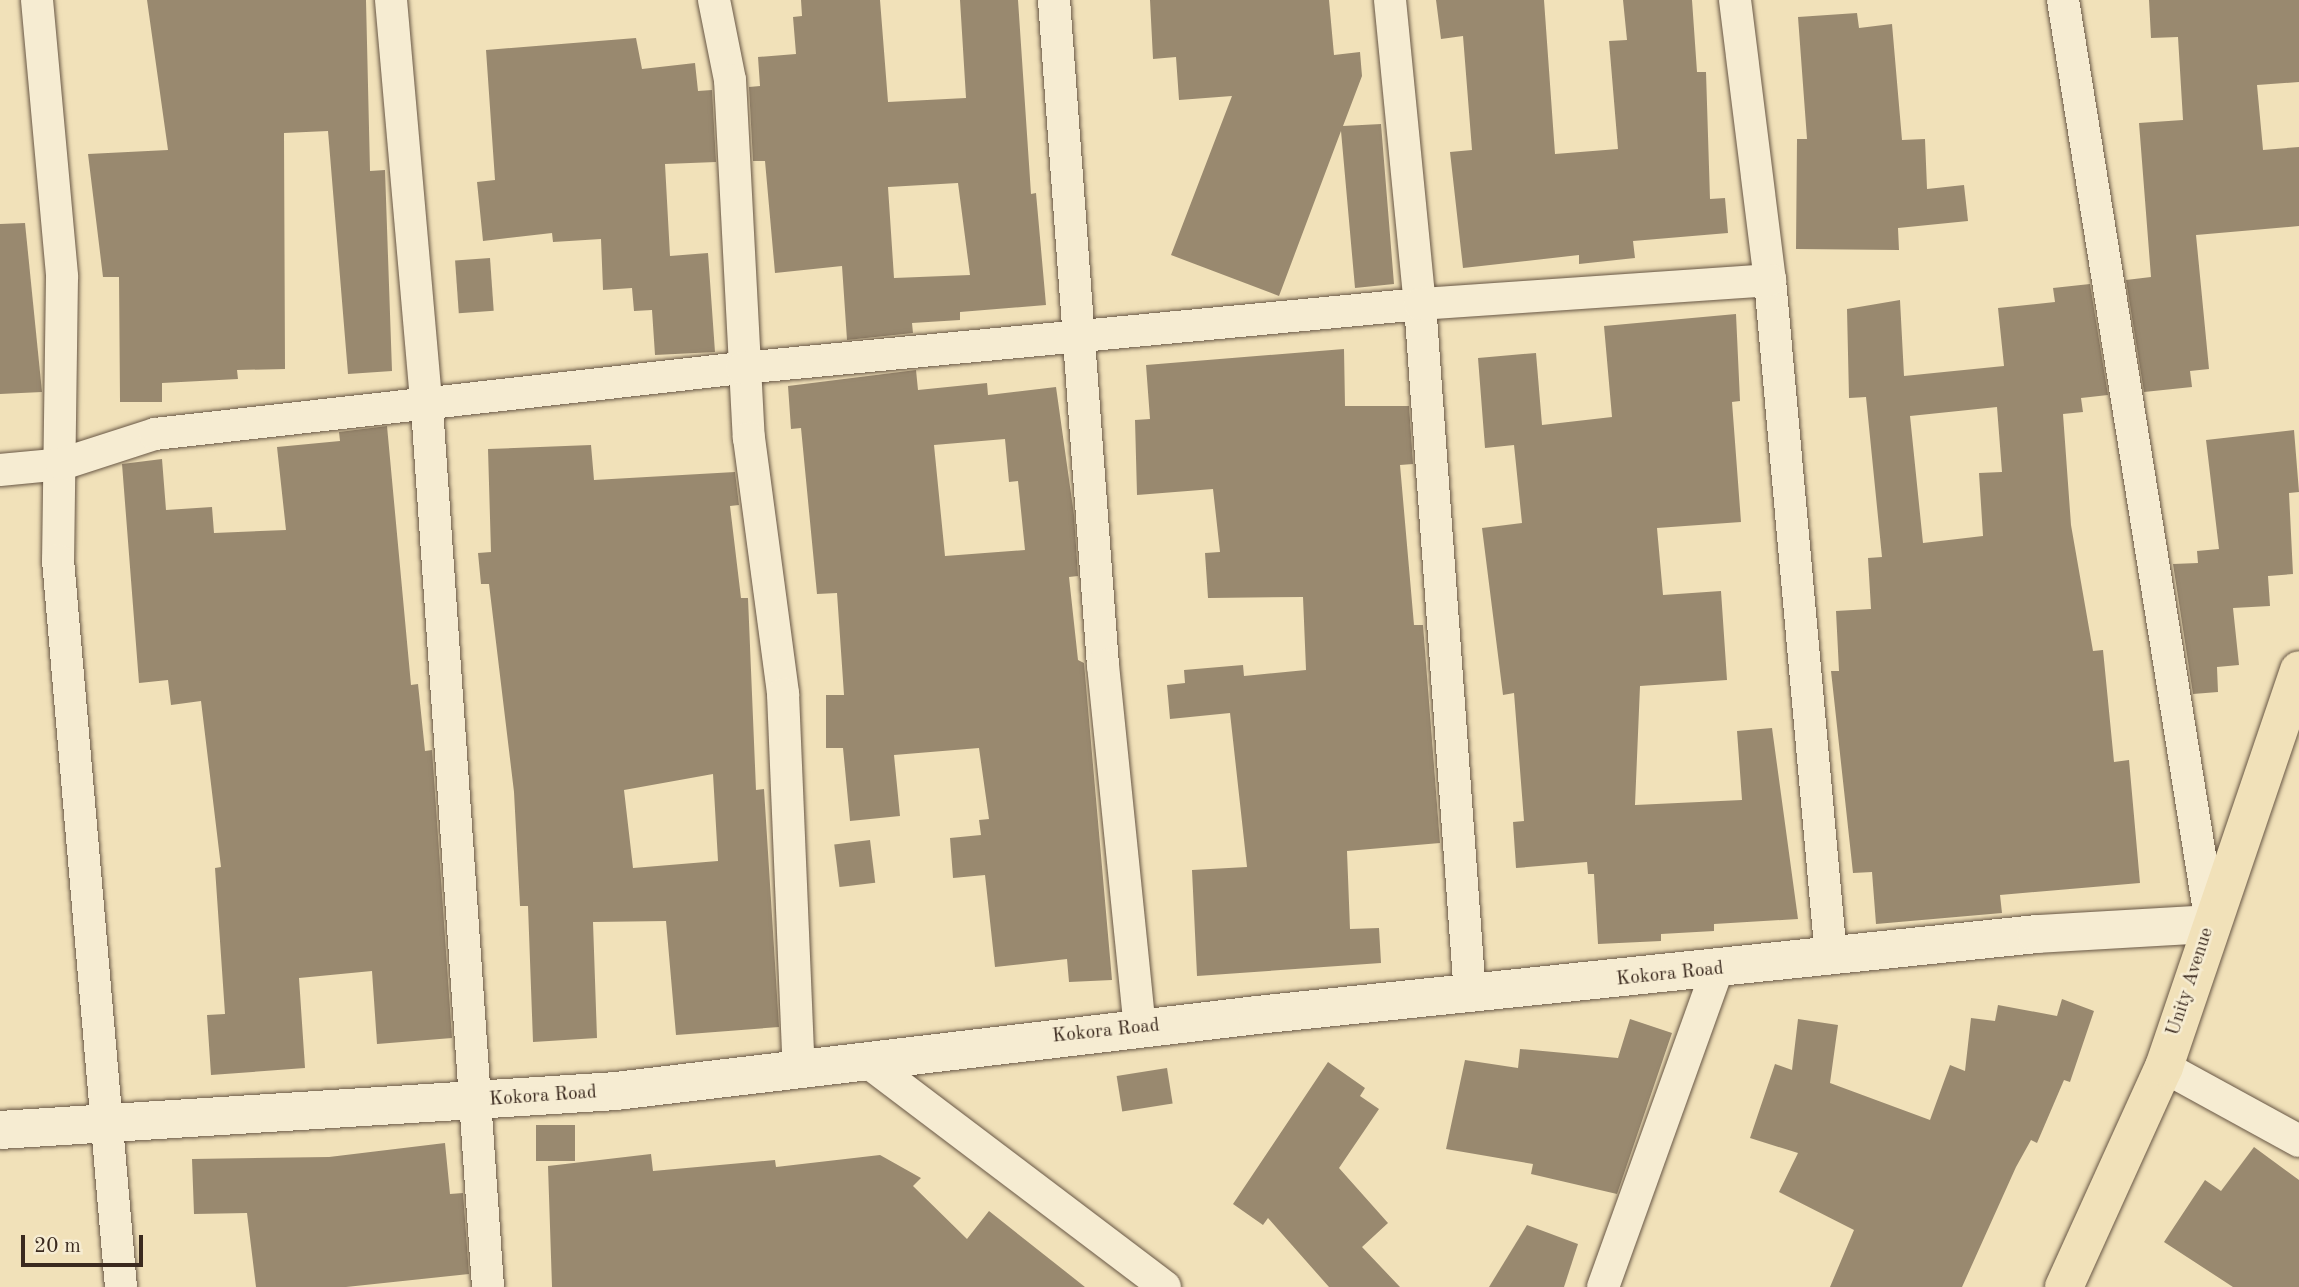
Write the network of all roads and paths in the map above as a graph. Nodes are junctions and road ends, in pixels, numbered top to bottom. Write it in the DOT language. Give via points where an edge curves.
graph roads {
  1 [pos="37,0"];
  2 [pos="391,0"];
  3 [pos="714,0"];
  4 [pos="1054,0"];
  5 [pos="1390,0"];
  6 [pos="1735,0"];
  7 [pos="2063,0"];
  8 [pos="1770,280"];
  9 [pos="1420,304"];
  10 [pos="1079,337"];
  11 [pos="742,368"];
  12 [pos="427,408"];
  13 [pos="62,464"];
  14 [pos="0,470"];
  15 [pos="2299,670"];
  16 [pos="2211,924"];
  17 [pos="1831,957"];
  18 [pos="1717,970"];
  19 [pos="1470,995"];
  20 [pos="1140,1029"];
  21 [pos="869,1063"];
  22 [pos="2164,1067"];
  23 [pos="799,1068"];
  24 [pos="473,1102"];
  25 [pos="111,1122"];
  26 [pos="0,1130"];
  27 [pos="2299,1141"];
  28 [pos="121,1287"];
  29 [pos="488,1287"];
  30 [pos="1166,1287"];
  31 [pos="1603,1287"];
  32 [pos="2064,1287"];
  1 -- 13 [label="street" via="62,277"];
  2 -- 12 [label="street"];
  3 -- 11 [label="street" via="730,79"];
  4 -- 10 [label="street"];
  5 -- 9 [label="street"];
  6 -- 8 [label="street"];
  7 -- 16 [label="street"];
  8 -- 9 [label="street"];
  8 -- 17 [label="street"];
  9 -- 10 [label="street"];
  9 -- 19 [label="street"];
  10 -- 11 [label="street"];
  10 -- 20 [label="street"];
  11 -- 12 [label="street"];
  11 -- 23 [label="street" via="783,694"];
  12 -- 13 [label="street" via="155,434"];
  12 -- 24 [label="street"];
  13 -- 14 [label="street"];
  13 -- 25 [label="street" via="58,560"];
  15 -- 16 [label="main road, Unity Avenue"];
  16 -- 17 [label="street, Kokora Road"];
  16 -- 22 [label="main road, Unity Avenue"];
  17 -- 18 [label="street, Kokora Road"];
  18 -- 19 [label="street, Kokora Road"];
  18 -- 31 [label="street"];
  19 -- 20 [label="street, Kokora Road"];
  20 -- 21 [label="street, Kokora Road"];
  21 -- 23 [label="street, Kokora Road"];
  21 -- 30 [label="street"];
  22 -- 27 [label="street"];
  22 -- 32 [label="main road, Unity Avenue"];
  23 -- 24 [label="street, Kokora Road"];
  24 -- 25 [label="street, Kokora Road"];
  24 -- 29 [label="street"];
  25 -- 26 [label="street, Kokora Road"];
  25 -- 28 [label="street"];
}
